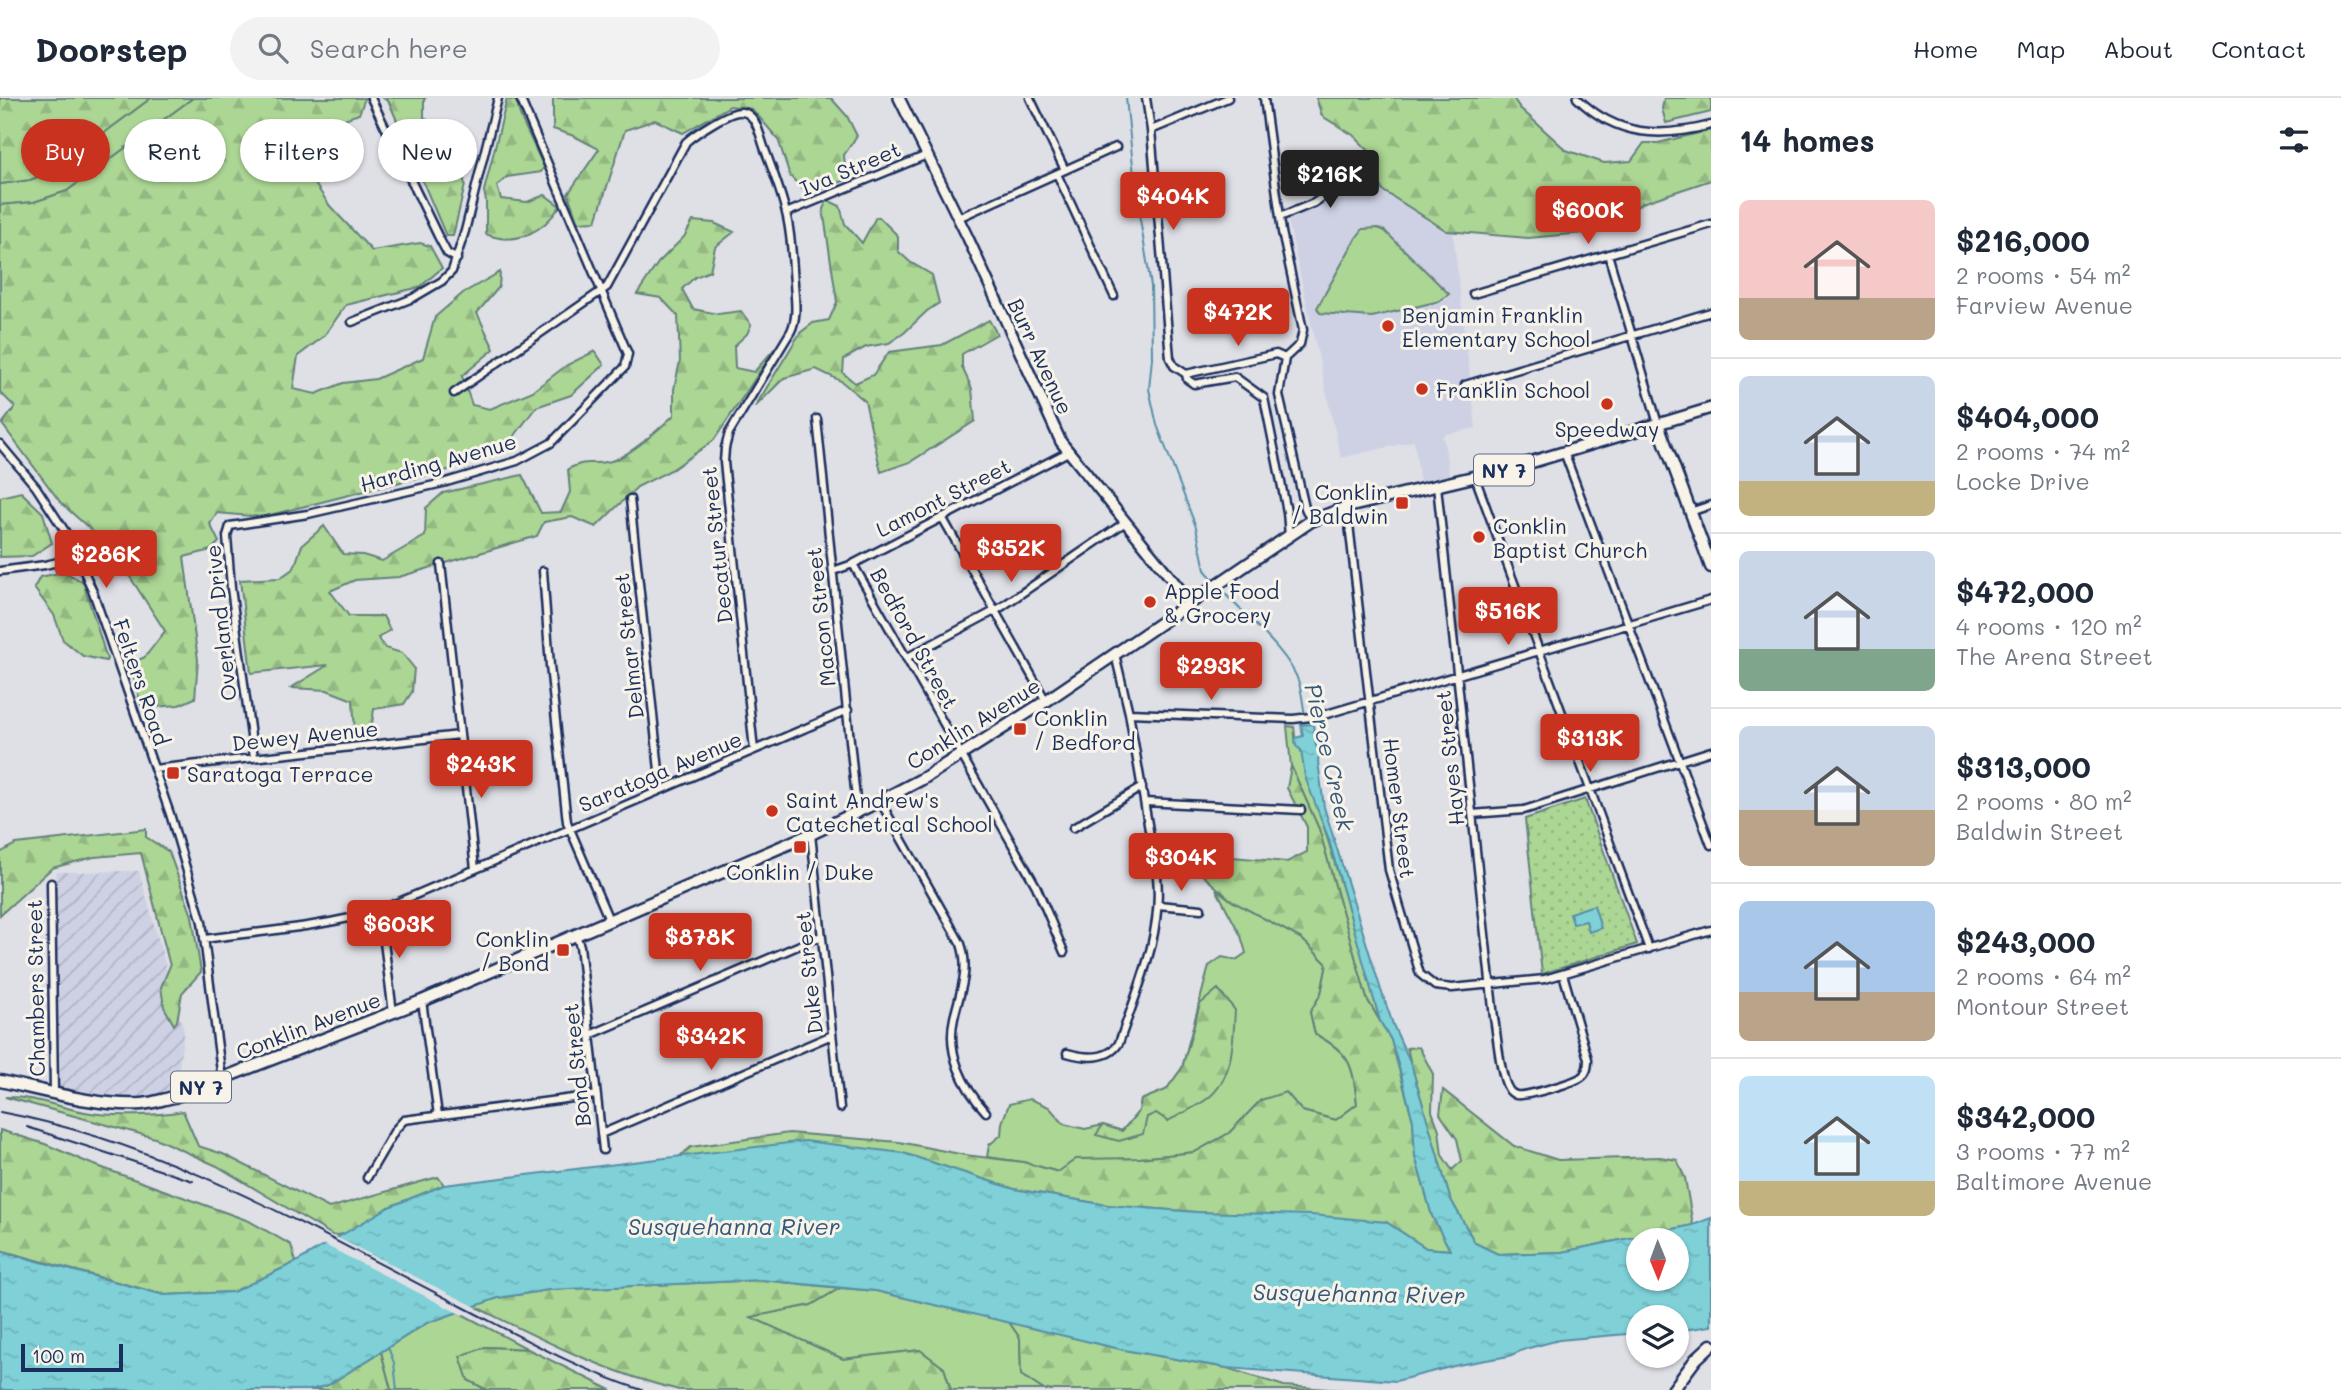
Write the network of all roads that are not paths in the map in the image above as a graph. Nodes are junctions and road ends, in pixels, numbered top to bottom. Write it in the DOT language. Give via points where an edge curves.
graph roads {
  1 [pos="371,98"];
  2 [pos="498,98"];
  3 [pos="520,98"];
  4 [pos="899,98"];
  5 [pos="1030,98"];
  6 [pos="1146,98"];
  7 [pos="1228,98"];
  8 [pos="1264,98"];
  9 [pos="1577,98"];
  10 [pos="1711,125"];
  11 [pos="1151,130"];
  12 [pos="1116,147"];
  13 [pos="927,155"];
  14 [pos="1364,169"];
  15 [pos="1065,170"];
  16 [pos="1057,174"];
  17 [pos="786,213"];
  18 [pos="1280,217"];
  19 [pos="958,218"];
  20 [pos="1711,224"];
  21 [pos="1608,254"];
  22 [pos="457,259"];
  23 [pos="600,292"];
  24 [pos="1473,294"];
  25 [pos="1114,296"];
  26 [pos="1711,312"];
  27 [pos="352,322"];
  28 [pos="1632,336"];
  29 [pos="1285,358"];
  30 [pos="1237,362"];
  31 [pos="1186,374"];
  32 [pos="1235,377"];
  33 [pos="1465,385"];
  34 [pos="454,393"];
  35 [pos="1279,395"];
  36 [pos="1264,398"];
  37 [pos="1711,408"];
  38 [pos="817,419"];
  39 [pos="1658,424"];
  40 [pos="0,444"];
  41 [pos="1068,452"];
  42 [pos="1564,452"];
  43 [pos="1475,477"];
  44 [pos="1437,486"];
  45 [pos="630,499"];
  46 [pos="1711,505"];
  47 [pos="1347,507"];
  48 [pos="1690,512"];
  49 [pos="942,517"];
  50 [pos="1311,521"];
  51 [pos="1124,523"];
  52 [pos="230,526"];
  53 [pos="1289,536"];
  54 [pos="79,557"];
  55 [pos="441,564"];
  56 [pos="853,564"];
  57 [pos="1711,567"];
  58 [pos="542,570"];
  59 [pos="0,571"];
  60 [pos="833,571"];
  61 [pos="1711,600"];
  62 [pos="1191,603"];
  63 [pos="996,611"];
  64 [pos="1630,625"];
  65 [pos="1539,652"];
  66 [pos="1115,654"];
  67 [pos="906,658"];
  68 [pos="1458,675"];
  69 [pos="1046,701"];
  70 [pos="1369,701"];
  71 [pos="848,710"];
  72 [pos="1129,713"];
  73 [pos="460,735"];
  74 [pos="754,750"];
  75 [pos="1711,751"];
  76 [pos="961,755"];
  77 [pos="254,758"];
  78 [pos="1680,760"];
  79 [pos="154,769"];
  80 [pos="1142,788"];
  81 [pos="1589,788"];
  82 [pos="661,789"];
  83 [pos="880,801"];
  84 [pos="1144,802"];
  85 [pos="1301,810"];
  86 [pos="860,811"];
  87 [pos="1472,814"];
  88 [pos="570,828"];
  89 [pos="1073,828"];
  90 [pos="811,834"];
  91 [pos="1711,845"];
  92 [pos="475,869"];
  93 [pos="51,883"];
  94 [pos="1158,905"];
  95 [pos="1201,909"];
  96 [pos="380,910"];
  97 [pos="609,920"];
  98 [pos="1711,930"];
  99 [pos="576,935"];
  100 [pos="821,936"];
  101 [pos="205,939"];
  102 [pos="1649,949"];
  103 [pos="1064,952"];
  104 [pos="1563,974"];
  105 [pos="1491,984"];
  106 [pos="422,1001"];
  107 [pos="393,1013"];
  108 [pos="590,1035"];
  109 [pos="832,1035"];
  110 [pos="1067,1053"];
  111 [pos="222,1079"];
  112 [pos="0,1081"];
  113 [pos="54,1092"];
  114 [pos="596,1095"];
  115 [pos="840,1108"];
  116 [pos="986,1112"];
  117 [pos="438,1115"];
  118 [pos="601,1134"];
  119 [pos="603,1150"];
  120 [pos="367,1178"];
  121 [pos="1711,1345"];
  122 [pos="1673,1390"];
  1 -- 22 [label="street" via="447,253"];
  2 -- 22 [label="street"];
  3 -- 23 [label="street, Harding Avenue"];
  4 -- 13 [label="street, Burr Avenue"];
  5 -- 15 [label="street"];
  6 -- 11 [label="street"];
  7 -- 11 [label="street"];
  8 -- 18 [label="street"];
  9 -- 10 [label="street" via="1605,119 1649,133 1672,134"];
  11 -- 31 [label="street" via="1170,358"];
  12 -- 15 [label="street"];
  13 -- 17 [label="street, Iva Street"];
  13 -- 19 [label="street, Burr Avenue"];
  14 -- 18 [label="street" via="1314,204"];
  15 -- 16 [label="street"];
  16 -- 19 [label="street"];
  16 -- 25 [label="street"];
  17 -- 23 [label="street, Decatur Street" via="753,118 744,112 734,113 686,142 616,274"];
  17 -- 74 [label="street, Decatur Street" via="795,321 729,433 724,461"];
  18 -- 29 [label="street" via="1303,330 1300,344"];
  19 -- 41 [label="street, Burr Avenue"];
  20 -- 21 [label="street"];
  21 -- 24 [label="street"];
  21 -- 28 [label="street"];
  22 -- 27 [label="street" via="442,281"];
  23 -- 34 [label="street, Decatur Street"];
  23 -- 52 [label="street, Harding Avenue" via="628,360 551,443 502,467 443,483"];
  26 -- 28 [label="street"];
  28 -- 33 [label="street"];
  28 -- 39 [label="street"];
  29 -- 30 [label="street" via="1276,354"];
  29 -- 35 [label="street"];
  30 -- 31 [label="street"];
  30 -- 32 [label="street"];
  31 -- 32 [label="street" via="1194,384"];
  32 -- 36 [label="street"];
  35 -- 36 [label="street"];
  35 -- 50 [label="street"];
  36 -- 53 [label="street"];
  37 -- 39 [label="street, Conklin Avenue"];
  38 -- 60 [label="street, Macon Street"];
  39 -- 42 [label="main road, Conklin Avenue / NY 7"];
  39 -- 48 [label="main road"];
  40 -- 54 [label="street, Felters Road" via="36,487"];
  41 -- 49 [label="street, Lamont Street"];
  41 -- 51 [label="street, Burr Avenue"];
  42 -- 43 [label="main road, Conklin Avenue / NY 7"];
  42 -- 64 [label="street"];
  43 -- 44 [label="main road, Conklin Avenue / NY 7"];
  43 -- 65 [label="street"];
  44 -- 47 [label="main road, Conklin Avenue / NY 7"];
  44 -- 68 [label="street, Hayes Street"];
  45 -- 82 [label="street, Delmar Street"];
  46 -- 48 [label="street"];
  47 -- 50 [label="main road, Conklin Avenue / NY 7"];
  47 -- 70 [label="street, Homer Street"];
  48 -- 57 [label="main road"];
  49 -- 56 [label="street, Lamont Street"];
  49 -- 63 [label="street"];
  50 -- 53 [label="main road, Conklin Avenue / NY 7"];
  51 -- 62 [label="street, Burr Avenue"];
  51 -- 63 [label="street"];
  52 -- 77 [label="street, Overland Drive" via="231,588"];
  53 -- 62 [label="main road, Conklin Avenue / NY 7"];
  54 -- 59 [label="street"];
  54 -- 79 [label="street, Felters Road"];
  55 -- 73 [label="street"];
  56 -- 60 [label="street, Lamont Street"];
  56 -- 67 [label="street, Bedford Street"];
  58 -- 88 [label="street"];
  60 -- 71 [label="street, Macon Street"];
  61 -- 64 [label="street"];
  62 -- 66 [label="main road, Conklin Avenue / NY 7"];
  63 -- 67 [label="street"];
  63 -- 69 [label="street"];
  64 -- 65 [label="street"];
  64 -- 78 [label="street"];
  65 -- 68 [label="street"];
  65 -- 81 [label="street"];
  66 -- 69 [label="main road, Conklin Avenue / NY 7"];
  66 -- 72 [label="street"];
  67 -- 76 [label="street, Bedford Street"];
  68 -- 70 [label="street"];
  68 -- 87 [label="street, Hayes Street"];
  69 -- 76 [label="main road, Conklin Avenue / NY 7"];
  70 -- 72 [label="street" via="1293,719"];
  70 -- 105 [label="street, Homer Street" via="1389,870 1418,969 1435,986"];
  71 -- 74 [label="street, Saratoga Avenue"];
  71 -- 86 [label="street, Macon Street"];
  72 -- 80 [label="street"];
  73 -- 77 [label="street, Dewey Avenue"];
  73 -- 92 [label="street"];
  74 -- 82 [label="street, Saratoga Avenue"];
  75 -- 78 [label="street"];
  76 -- 83 [label="main road, Conklin Avenue / NY 7"];
  76 -- 103 [label="street, Bedford Street" via="1036,886"];
  77 -- 79 [label="street, Dewey Avenue"];
  78 -- 81 [label="street"];
  78 -- 91 [label="street"];
  79 -- 101 [label="street, Felters Road"];
  80 -- 84 [label="street"];
  80 -- 89 [label="street"];
  81 -- 87 [label="street" via="1519,811"];
  81 -- 102 [label="street"];
  82 -- 88 [label="street, Saratoga Avenue"];
  83 -- 86 [label="main road, Conklin Avenue / NY 7"];
  83 -- 116 [label="street" via="961,944 966,965 953,1022 955,1057 961,1079"];
  84 -- 85 [label="street"];
  84 -- 94 [label="street"];
  86 -- 90 [label="main road, Conklin Avenue / NY 7"];
  87 -- 105 [label="street, Hayes Street"];
  88 -- 92 [label="street, Saratoga Avenue"];
  88 -- 97 [label="street"];
  90 -- 97 [label="main road, Conklin Avenue / NY 7"];
  90 -- 100 [label="street, Duke Street"];
  92 -- 96 [label="street, Saratoga Avenue"];
  93 -- 113 [label="street, Chambers Street"];
  94 -- 95 [label="street"];
  94 -- 110 [label="street" via="1148,959 1119,1044 1114,1052 1102,1056"];
  96 -- 101 [label="street, Saratoga Avenue"];
  96 -- 107 [label="street"];
  97 -- 99 [label="main road, Conklin Avenue / NY 7"];
  98 -- 102 [label="street"];
  99 -- 106 [label="main road, Conklin Avenue / NY 7"];
  99 -- 108 [label="street, Bond Street"];
  100 -- 108 [label="street"];
  100 -- 109 [label="street, Duke Street"];
  101 -- 111 [label="street, Felters Road"];
  102 -- 104 [label="street"];
  104 -- 105 [label="street"];
  104 -- 105 [label="street, Hayes Street" via="1588,1068 1580,1078 1518,1096 1503,1076"];
  106 -- 107 [label="main road, Conklin Avenue / NY 7"];
  106 -- 117 [label="street"];
  107 -- 111 [label="main road, Conklin Avenue / NY 7"];
  108 -- 114 [label="street, Bond Street"];
  109 -- 115 [label="street, Duke Street"];
  109 -- 118 [label="street"];
  111 -- 113 [label="main road, Conklin Avenue / NY 7" via="140,1104"];
  112 -- 113 [label="main road, Conklin Avenue / NY 7"];
  114 -- 117 [label="street"];
  114 -- 118 [label="street, Bond Street"];
  117 -- 120 [label="street" via="404,1120"];
  118 -- 119 [label="street, Bond Street"];
  121 -- 122 [label="main road"];
}
